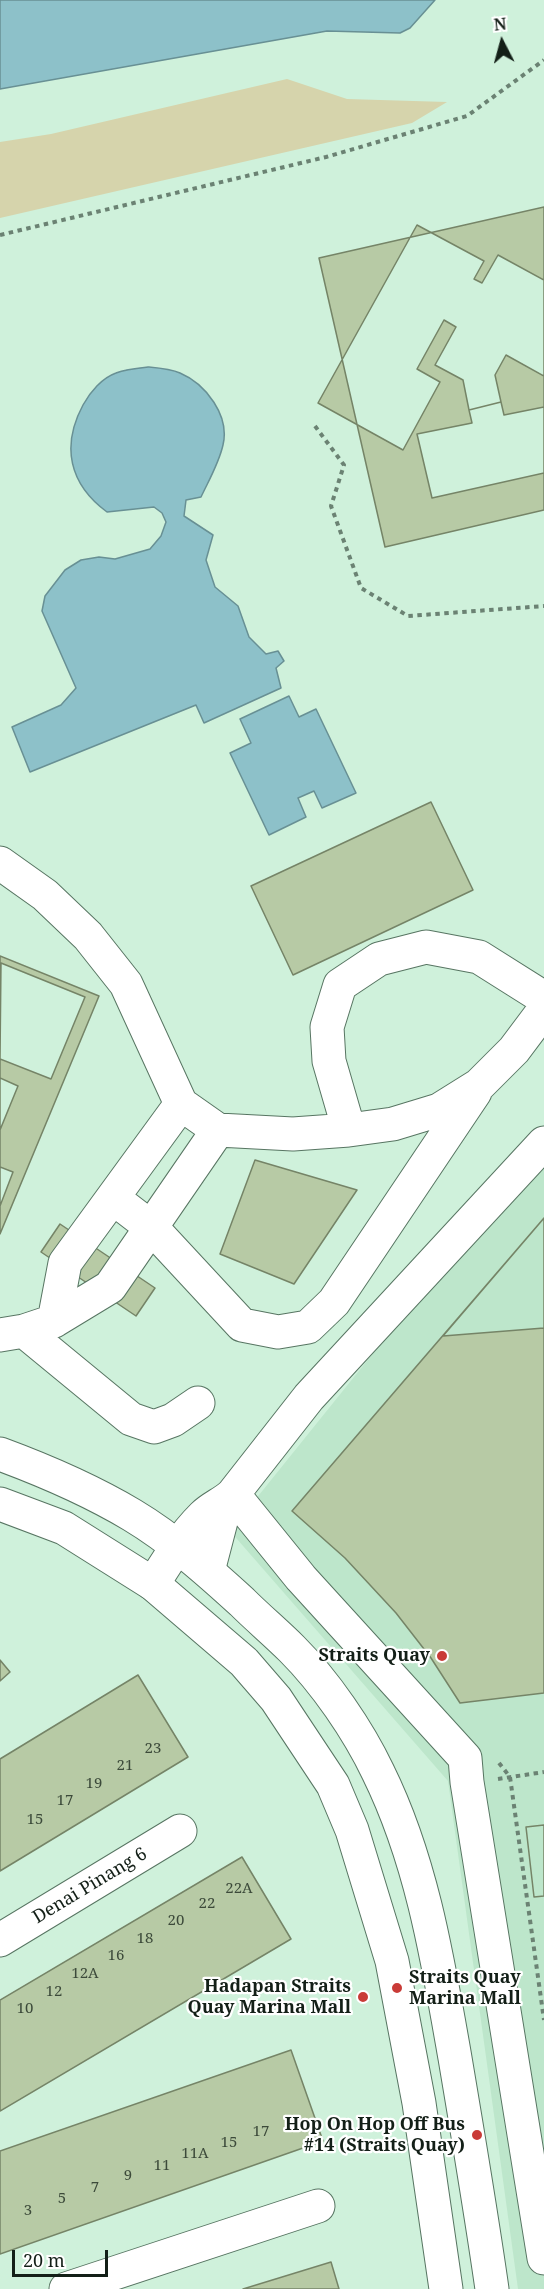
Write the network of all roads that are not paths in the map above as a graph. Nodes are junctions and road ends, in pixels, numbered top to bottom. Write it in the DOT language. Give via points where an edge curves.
graph roads {
  1 [pos="0,863"];
  2 [pos="544,998"];
  3 [pos="544,1010"];
  4 [pos="479,1085"];
  5 [pos="181,1104"];
  6 [pos="349,1130"];
  7 [pos="218,1131"];
  8 [pos="544,1143"];
  9 [pos="113,1198"];
  10 [pos="153,1228"];
  11 [pos="26,1329"];
  12 [pos="198,1403"];
  13 [pos="0,1454"];
  14 [pos="230,1498"];
  15 [pos="0,1504"];
  16 [pos="177,1547"];
  17 [pos="208,1571"];
  18 [pos="153,1584"];
  19 [pos="180,1831"];
  20 [pos="0,1940"];
  21 [pos="318,2206"];
  22 [pos="544,2258"];
  23 [pos="66,2289"];
  24 [pos="446,2289"];
  25 [pos="492,2289"];
  1 -- 5 [label="main road" via="45,895 88,936 126,984"];
  2 -- 6 [label="main road" via="479,957 426,947 379,959 340,985 327,1027 329,1061"];
  3 -- 4 [label="main road" via="514,1050"];
  4 -- 6 [label="main road" via="439,1110 393,1124"];
  4 -- 10 [label="main road" via="334,1302 308,1327 278,1332 243,1326"];
  5 -- 7 [label="main road"];
  5 -- 9 [label="main road"];
  6 -- 7 [label="main road" via="293,1134"];
  7 -- 10 [label="main road"];
  8 -- 14 [label="main road" via="309,1397"];
  9 -- 10 [label="main road"];
  9 -- 11 [label="main road" via="65,1263"];
  10 -- 11 [label="main road" via="110,1287"];
  11 -- 12 [label="main road" via="131,1419 154,1427"];
  13 -- 16 [label="main road" via="57,1475 133,1516"];
  14 -- 16 [label="main road" via="206,1513"];
  14 -- 17 [label="main road"];
  14 -- 22 [label="main road" via="465,1758"];
  15 -- 18 [label="main road" via="64,1528"];
  16 -- 17 [label="main road"];
  16 -- 18 [label="main road"];
  17 -- 25 [label="main road" via="293,1650 323,1685 378,1771 396,1812 437,1951"];
  18 -- 24 [label="main road" via="244,1662 276,1699 333,1785 352,1830 395,1979 419,2103"];
  19 -- 20 [label="main road, Denai Pinang 6"];
  21 -- 23 [label="main road"];
}
